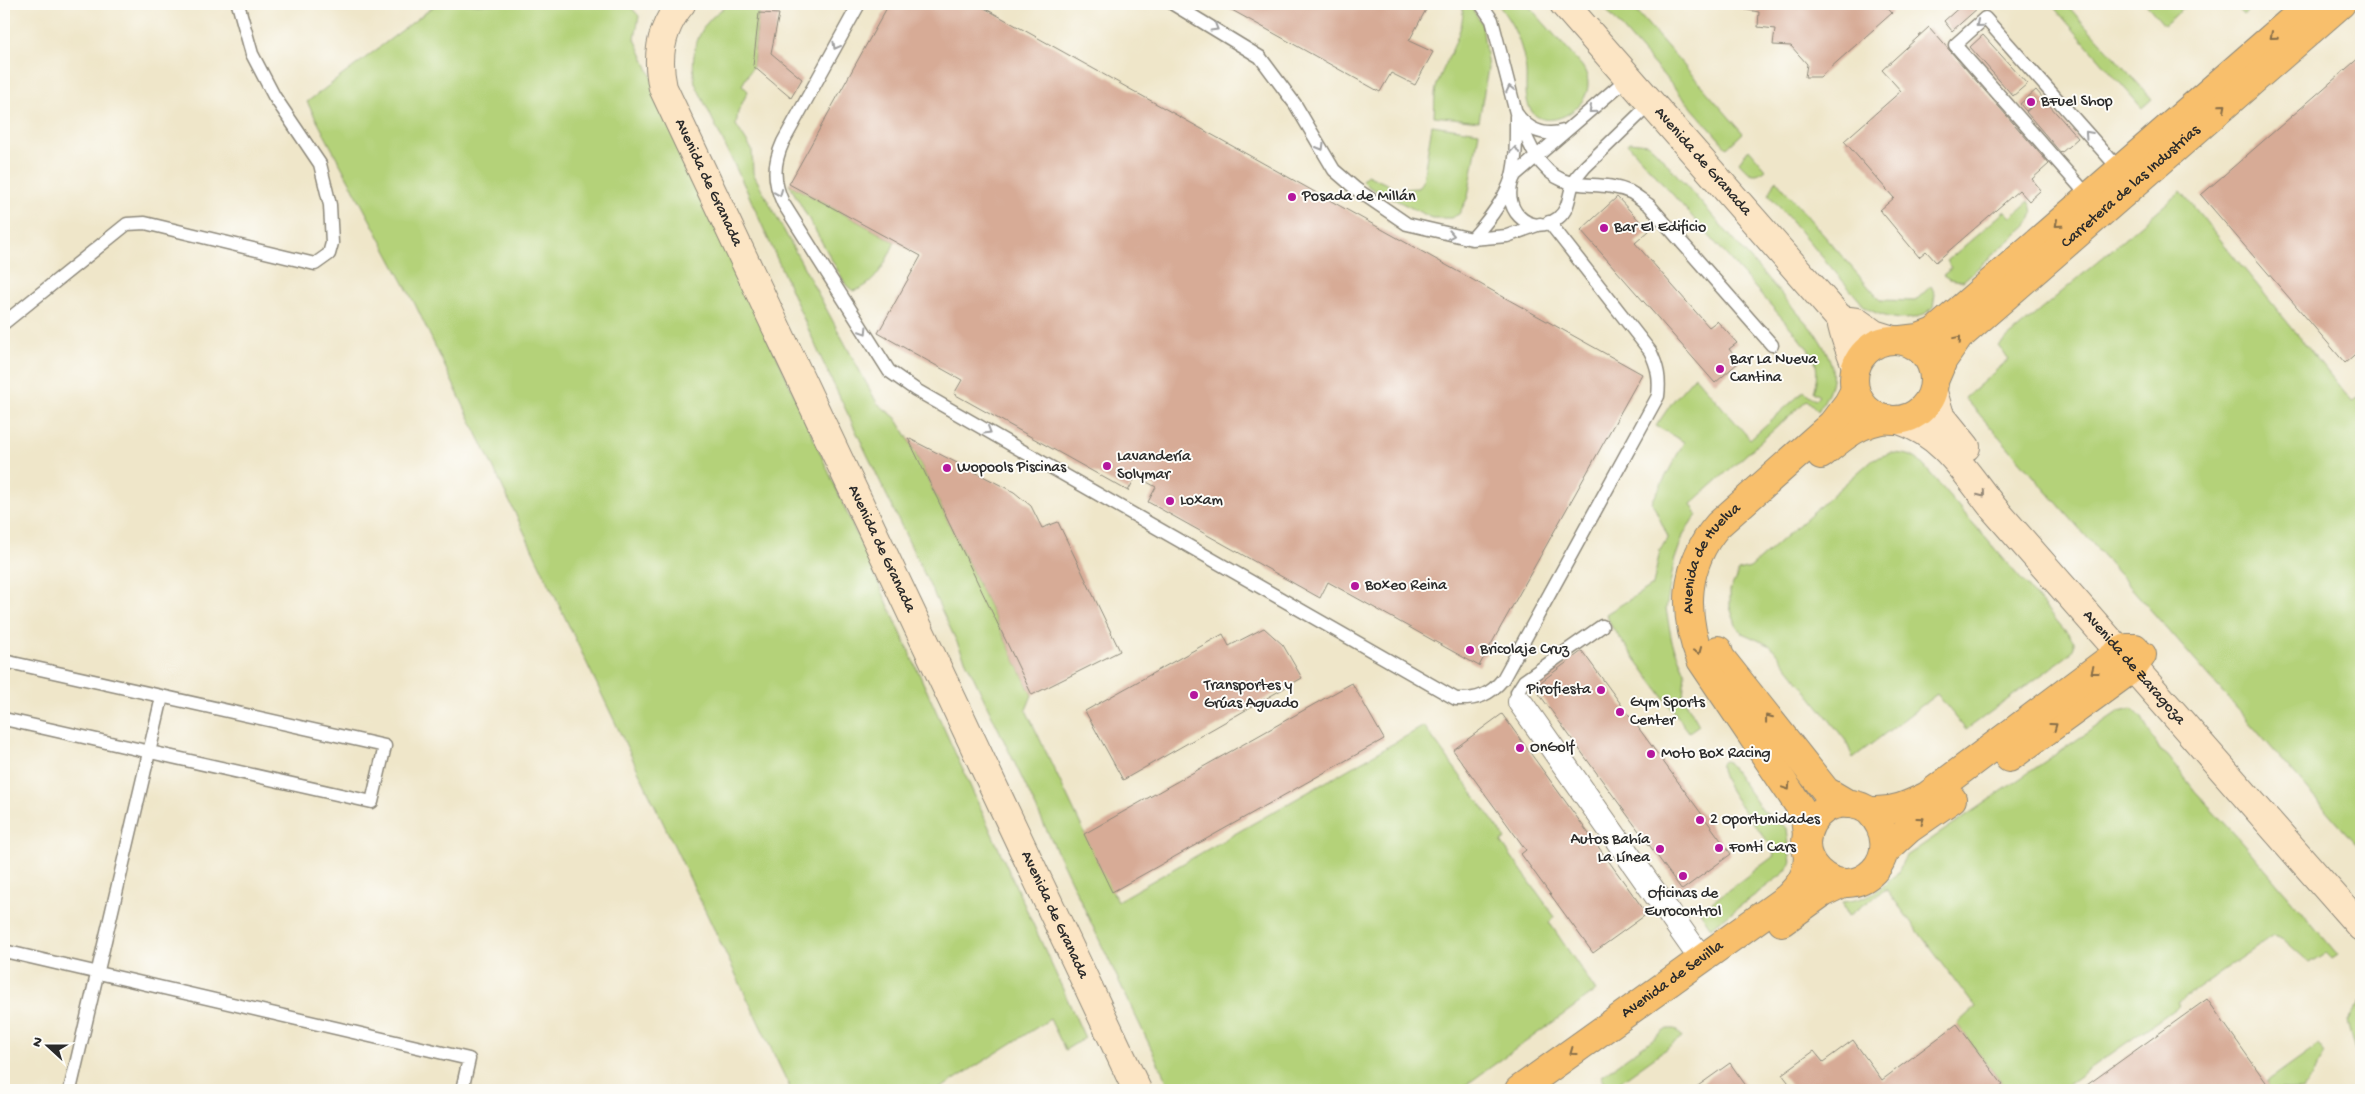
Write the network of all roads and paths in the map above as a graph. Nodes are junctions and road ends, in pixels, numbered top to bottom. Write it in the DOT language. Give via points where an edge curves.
graph roads {
  1 [pos="238,4"];
  2 [pos="681,4"];
  3 [pos="859,4"];
  4 [pos="1173,4"];
  5 [pos="1481,4"];
  6 [pos="1564,4"];
  7 [pos="2310,4"];
  8 [pos="2341,4"];
  9 [pos="1629,77"];
  10 [pos="1651,103"];
  11 [pos="1516,114"];
  12 [pos="1567,131"];
  13 [pos="1536,156"];
  14 [pos="2120,170"];
  15 [pos="1510,184"];
  16 [pos="1573,185"];
  17 [pos="2089,197"];
  18 [pos="1545,223"];
  19 [pos="1472,239"];
  20 [pos="1841,320"];
  21 [pos="4,322"];
  22 [pos="1895,340"];
  23 [pos="1772,345"];
  24 [pos="1856,378"];
  25 [pos="1934,386"];
  26 [pos="1893,420"];
  27 [pos="1602,626"];
  28 [pos="2132,656"];
  29 [pos="4,661"];
  30 [pos="162,696"];
  31 [pos="1520,702"];
  32 [pos="4,719"];
  33 [pos="149,752"];
  34 [pos="1859,807"];
  35 [pos="1807,846"];
  36 [pos="1884,852"];
  37 [pos="1843,883"];
  38 [pos="2361,904"];
  39 [pos="2361,928"];
  40 [pos="4,951"];
  41 [pos="1702,960"];
  42 [pos="98,973"];
  43 [pos="70,1090"];
  44 [pos="462,1090"];
  45 [pos="1137,1090"];
  46 [pos="1519,1090"];
  47 [pos="1550,1090"];
  1 -- 21 [label="lane" via="252,54 274,96 320,164 330,205 332,243 329,254 314,264 145,223 127,224"];
  2 -- 45 [label="street, Avenida de Granada" via="665,30 661,45 659,59 663,88"];
  3 -- 18 [label="lane, one-way" via="783,142 774,172 776,188 783,203 889,371 933,400 1456,699 1470,700 1483,696 1504,679 1658,396 1660,381 1650,351"];
  4 -- 19 [label="lane, one-way" via="1260,57 1295,104 1334,170 1356,189 1407,224"];
  11 -- 5 [label="lane, one-way" via="1492,20"];
  6 -- 9 [label="street, Avenida de Granada"];
  7 -- 14 [label="main road, Carretera de las Industrias, one-way"];
  25 -- 8 [label="main road, Carretera de las Industrias, one-way" via="1943,360 1960,336"];
  9 -- 10 [label="street, Avenida de Granada"];
  9 -- 12 [label="lane, one-way"];
  10 -- 16 [label="lane" via="1585,167"];
  10 -- 20 [label="street, Avenida de Granada"];
  11 -- 12 [label="lane" via="1523,123 1544,134"];
  11 -- 13 [label="lane"];
  15 -- 11 [label="lane, one-way"];
  12 -- 13 [label="lane"];
  13 -- 15 [label="lane"];
  13 -- 16 [label="lane" via="1551,174"];
  14 -- 17 [label="main road, Carretera de las Industrias"];
  14 -- 17 [label="lane, one-way" via="1985,18 1955,45"];
  15 -- 18 [label="lane" via="1510,203 1515,212 1522,218"];
  15 -- 19 [label="lane" via="1489,220"];
  16 -- 18 [label="lane" via="1565,211"];
  16 -- 23 [label="lane" via="1630,192 1649,205"];
  17 -- 22 [label="main road, Carretera de las Industrias, one-way" via="1934,332 1918,338"];
  18 -- 19 [label="lane" via="1507,236"];
  20 -- 22 [label="street" via="1857,322 1874,334"];
  20 -- 24 [label="street, Avenida de Granada" via="1843,339 1852,352"];
  22 -- 24 [label="main road" via="1869,348"];
  22 -- 25 [label="main road" via="1912,343 1929,358"];
  24 -- 26 [label="main road" via="1860,400 1867,409"];
  24 -- 35 [label="main road, Avenida de Huelva, one-way" via="1848,403 1832,424 1706,539 1697,557 1689,592 1688,613 1701,660 1800,807 1805,818"];
  25 -- 26 [label="main road" via="1920,411"];
  25 -- 28 [label="street, Avenida de Zaragoza" via="1935,406 1946,424 2033,524"];
  26 -- 28 [label="street, Avenida de Zaragoza, one-way" via="1918,428 1941,442 1995,510"];
  34 -- 26 [label="main road, Avenida de Huelva, one-way" via="1826,791 1720,657 1707,626 1705,593 1707,576 1731,533 1843,437 1869,422"];
  27 -- 31 [label="lane" via="1524,681 1517,692"];
  28 -- 34 [label="main road, one-way" via="1927,796 1888,811"];
  36 -- 28 [label="main road, one-way" via="1909,829"];
  28 -- 38 [label="street, Avenida de Zaragoza" via="2199,716"];
  28 -- 39 [label="street, Avenida de Zaragoza"];
  29 -- 30 [label="lane"];
  30 -- 33 [label="lane"];
  30 -- 33 [label="lane" via="385,746 372,802"];
  31 -- 41 [label="street"];
  32 -- 33 [label="lane"];
  33 -- 42 [label="lane"];
  34 -- 35 [label="main road" via="1826,808 1811,824"];
  34 -- 36 [label="main road" via="1883,829"];
  35 -- 37 [label="main road" via="1814,867 1832,881"];
  35 -- 41 [label="main road, Avenida de Sevilla" via="1808,869 1802,883 1787,898"];
  36 -- 37 [label="main road" via="1880,862 1865,878"];
  37 -- 47 [label="main road, Avenida de Sevilla" via="1822,893"];
  40 -- 42 [label="lane"];
  41 -- 46 [label="main road, Avenida de Sevilla, one-way"];
  42 -- 43 [label="lane"];
  42 -- 44 [label="lane" via="469,1059"];
}
